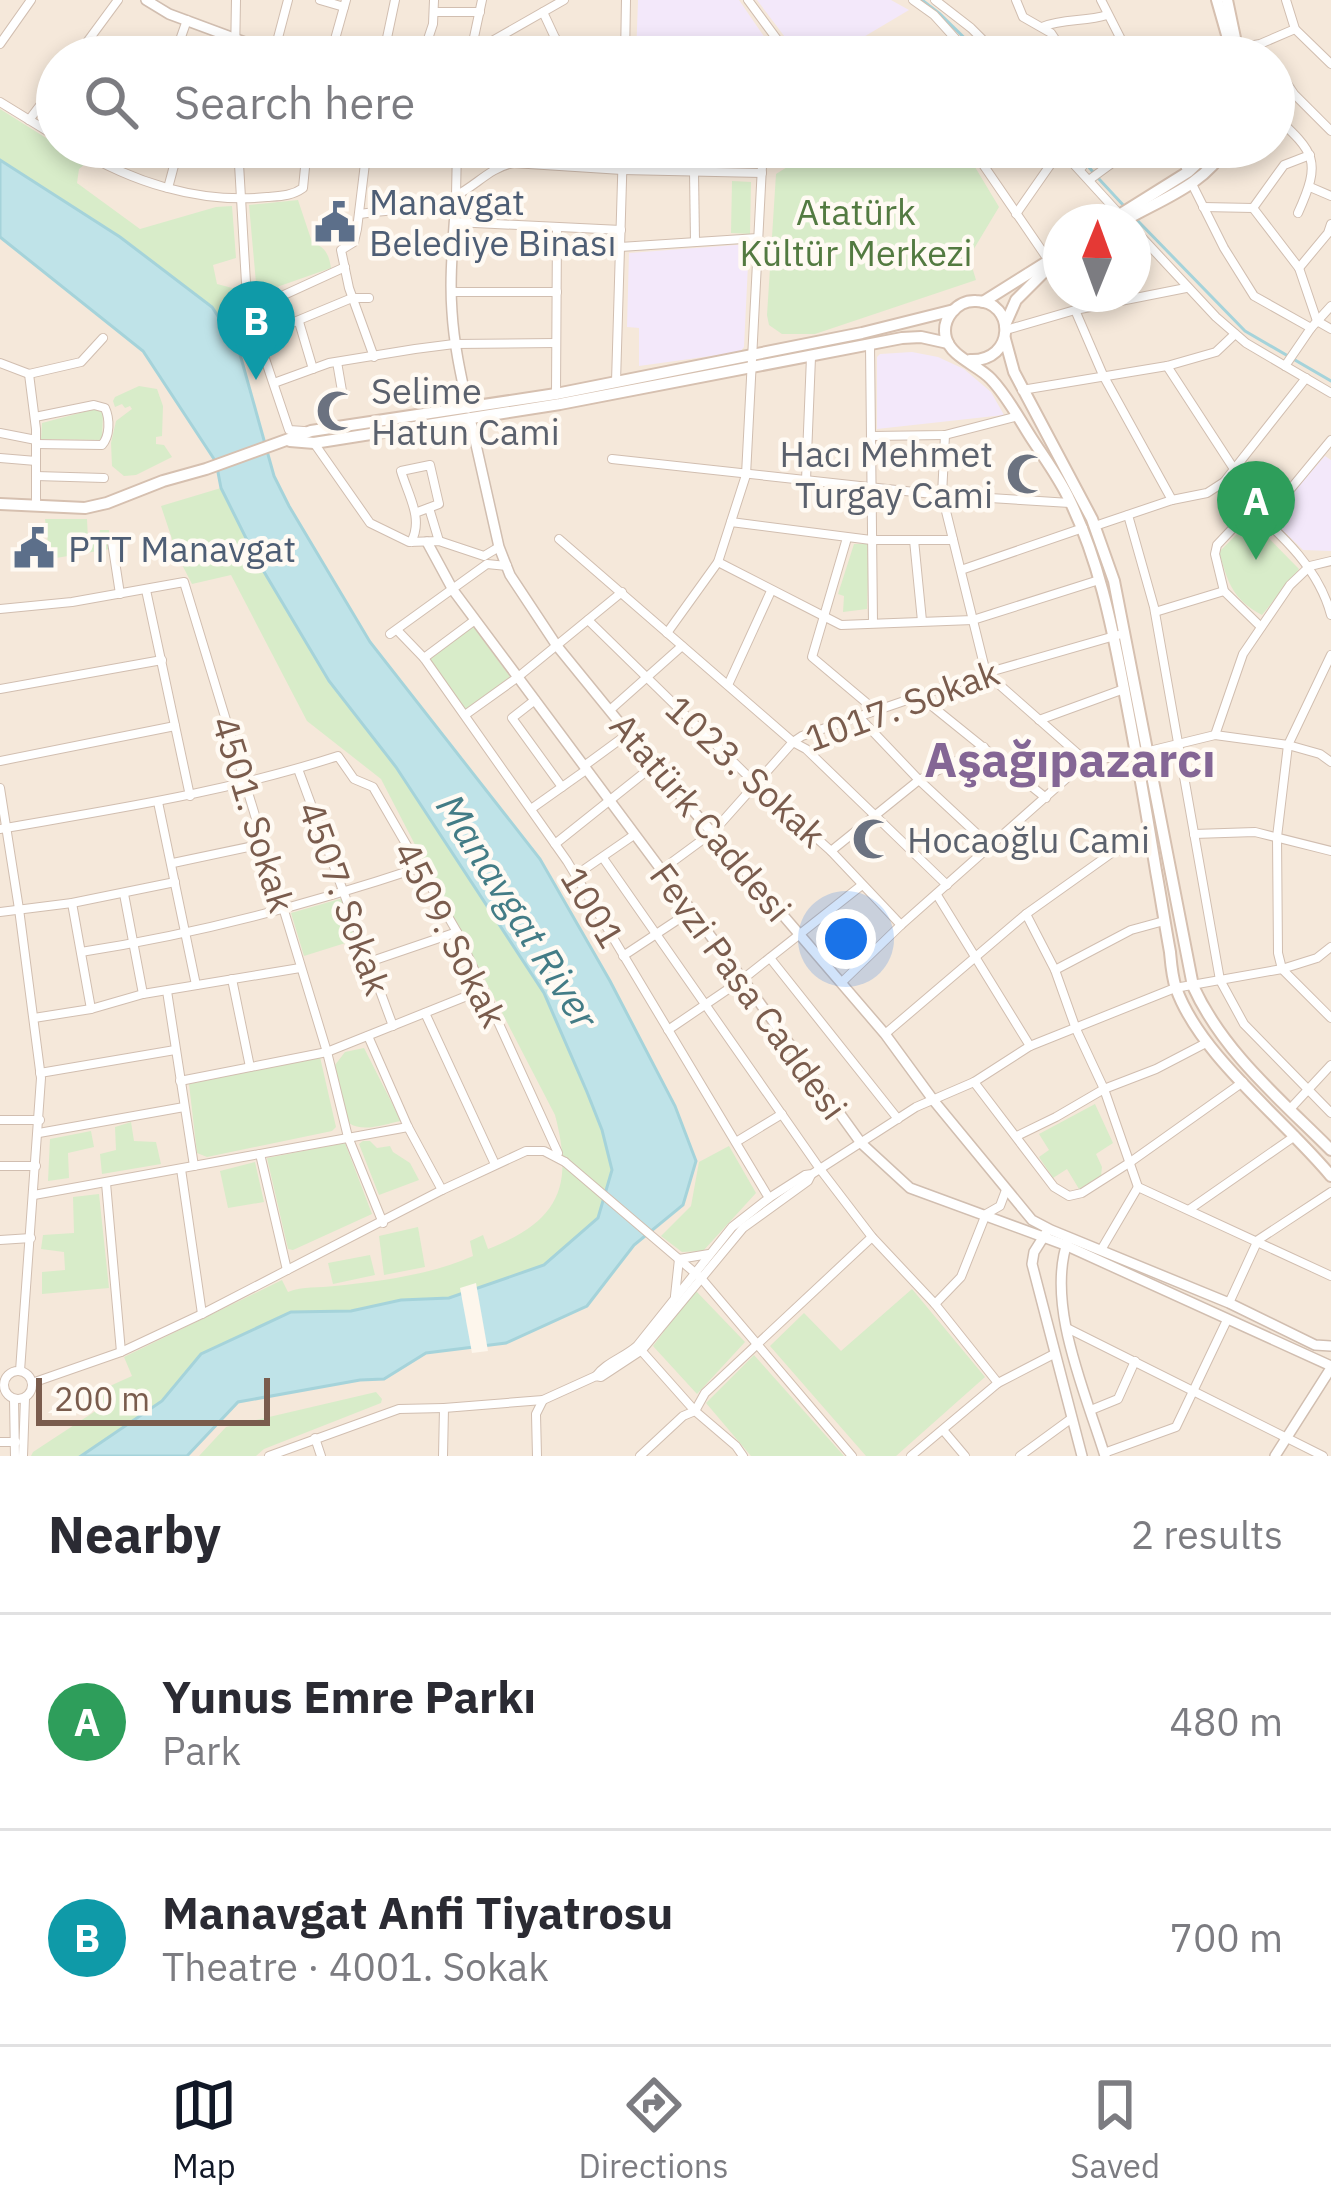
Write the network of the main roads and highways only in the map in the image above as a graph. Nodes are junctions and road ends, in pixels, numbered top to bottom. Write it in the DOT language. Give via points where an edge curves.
graph roads {
  1 [pos="1217,0"];
  2 [pos="1227,0"];
  3 [pos="1228,36"];
  4 [pos="1232,36"];
  5 [pos="1198,168"];
  6 [pos="1211,168"];
  7 [pos="1190,178"];
  8 [pos="1147,204"];
  9 [pos="1043,267"];
  10 [pos="1043,272"];
  11 [pos="983,302"];
  12 [pos="953,310"];
  13 [pos="1005,331"];
  14 [pos="947,343"];
  15 [pos="970,360"];
  16 [pos="752,361"];
  17 [pos="469,413"];
  18 [pos="179,477"];
  19 [pos="0,508"];
  20 [pos="1089,527"];
  21 [pos="1119,634"];
  22 [pos="1143,753"];
  23 [pos="1331,1150"];
  24 [pos="1331,1176"];
  1 -- 3 [label="main road"];
  2 -- 4 [label="main road"];
  5 -- 7 [label="main road"];
  6 -- 7 [label="main road"];
  7 -- 8 [label="main road"];
  9 -- 11 [label="main road"];
  10 -- 13 [label="main road" via="1016,300"];
  11 -- 12 [label="main road"];
  11 -- 13 [label="main road" via="996,309"];
  12 -- 14 [label="main road"];
  12 -- 16 [label="main road"];
  13 -- 15 [label="main road" via="988,358"];
  13 -- 20 [label="main road" via="1022,390"];
  14 -- 15 [label="main road"];
  14 -- 16 [label="main road" via="922,337"];
  15 -- 20 [label="main road" via="1002,391"];
  16 -- 17 [label="main road"];
  16 -- 17 [label="main road" via="578,401"];
  17 -- 18 [label="main road" via="282,442"];
  18 -- 19 [label="main road" via="85,508"];
  18 -- 19 [label="main road" via="88,514"];
  20 -- 21 [label="main road"];
  20 -- 21 [label="main road" via="1114,581"];
  21 -- 22 [label="main road"];
  21 -- 22 [label="main road"];
  22 -- 23 [label="main road" via="1205,1012"];
  22 -- 24 [label="main road" via="1175,988 1205,1043"];
}
